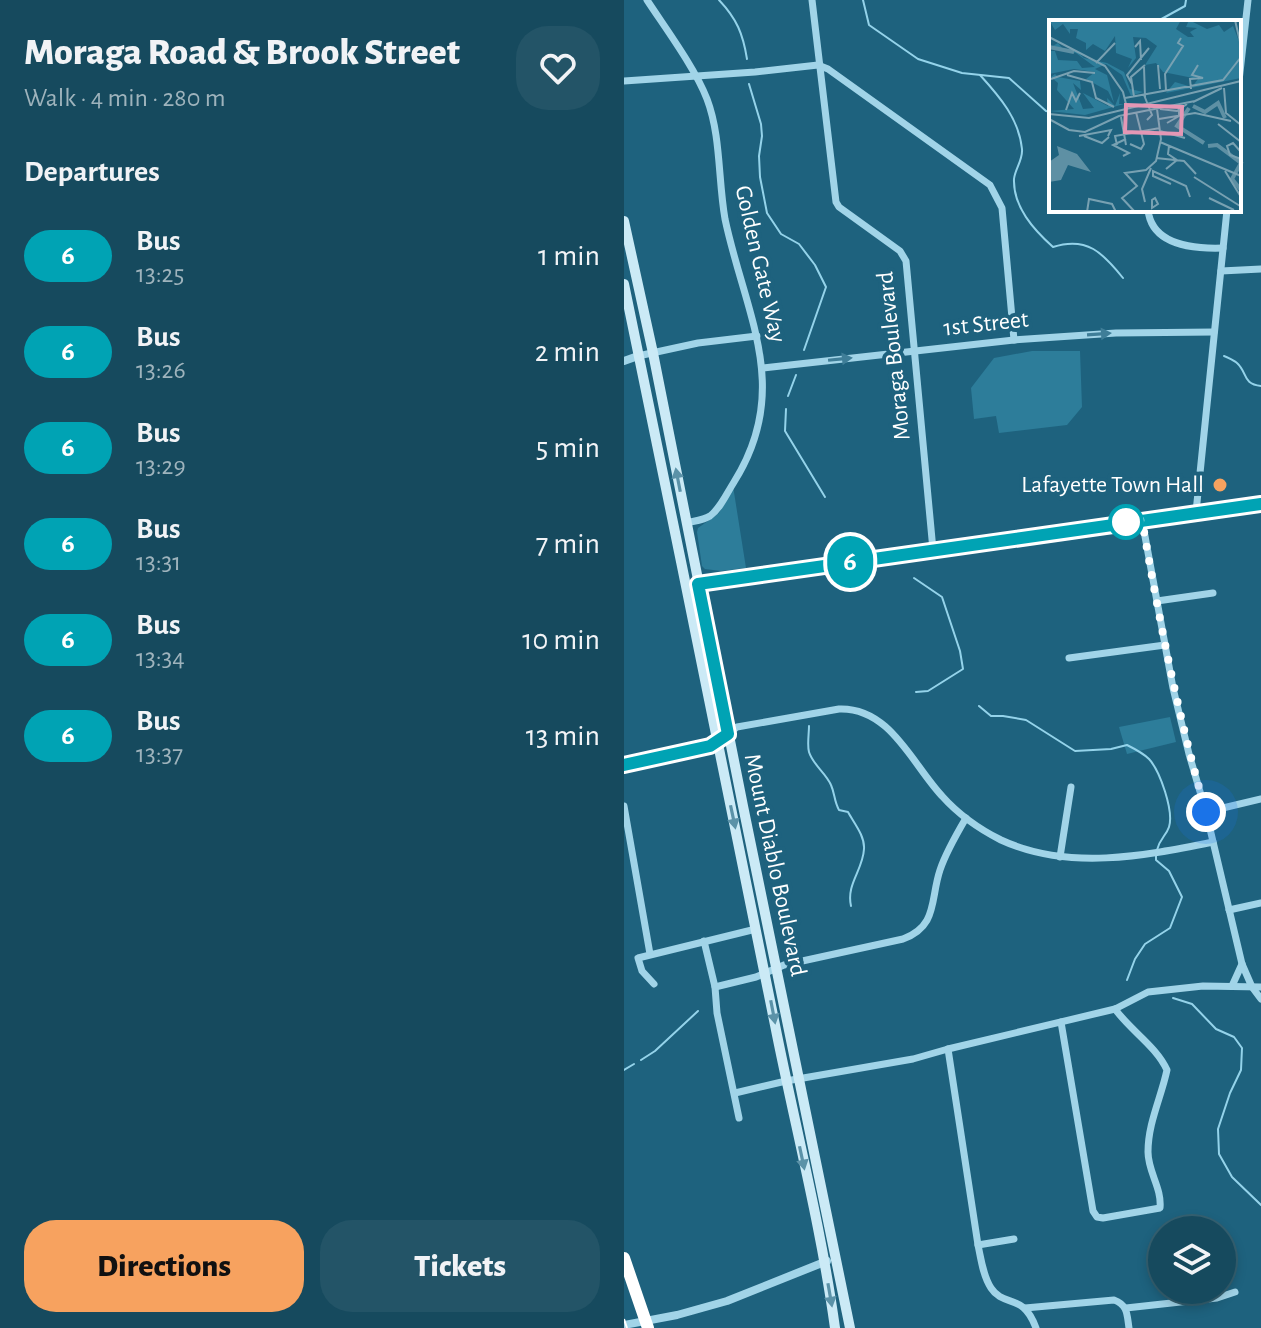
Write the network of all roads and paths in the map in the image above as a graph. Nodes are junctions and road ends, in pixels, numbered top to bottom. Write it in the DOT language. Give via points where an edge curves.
graph roads {
  1 [pos="647,0"];
  2 [pos="812,0"];
  3 [pos="1248,0"];
  4 [pos="1241,52"];
  5 [pos="818,65"];
  6 [pos="696,77"];
  7 [pos="624,81"];
  8 [pos="1148,212"];
  9 [pos="1227,212"];
  10 [pos="624,221"];
  11 [pos="1223,248"];
  12 [pos="1261,269"];
  13 [pos="1221,271"];
  14 [pos="624,284"];
  15 [pos="1214,332"];
  16 [pos="757,336"];
  17 [pos="1014,340"];
  18 [pos="915,351"];
  19 [pos="624,353"];
  20 [pos="653,353"];
  21 [pos="638,356"];
  22 [pos="624,361"];
  23 [pos="763,368"];
  24 [pos="1261,504"];
  25 [pos="1196,512"];
  26 [pos="1142,520"];
  27 [pos="686,523"];
  28 [pos="933,550"];
  29 [pos="698,584"];
  30 [pos="686,586"];
  31 [pos="1213,593"];
  32 [pos="1157,601"];
  33 [pos="1165,645"];
  34 [pos="1069,658"];
  35 [pos="728,734"];
  36 [pos="717,741"];
  37 [pos="624,765"];
  38 [pos="1071,787"];
  39 [pos="1261,799"];
  40 [pos="624,806"];
  41 [pos="1206,812"];
  42 [pos="966,818"];
  43 [pos="1213,842"];
  44 [pos="1060,857"];
  45 [pos="1261,903"];
  46 [pos="1229,910"];
  47 [pos="756,929"];
  48 [pos="704,941"];
  49 [pos="650,954"];
  50 [pos="1242,964"];
  51 [pos="776,968"];
  52 [pos="765,973"];
  53 [pos="654,984"];
  54 [pos="1232,986"];
  55 [pos="715,987"];
  56 [pos="1256,987"];
  57 [pos="1261,999"];
  58 [pos="1115,1009"];
  59 [pos="1061,1022"];
  60 [pos="778,1042"];
  61 [pos="948,1049"];
  62 [pos="799,1079"];
  63 [pos="786,1081"];
  64 [pos="735,1093"];
  65 [pos="806,1115"];
  66 [pos="739,1118"];
  67 [pos="1014,1239"];
  68 [pos="978,1245"];
  69 [pos="624,1258"];
  70 [pos="836,1258"];
  71 [pos="823,1262"];
  72 [pos="1162,1304"];
  73 [pos="1025,1308"];
  74 [pos="1126,1308"];
  75 [pos="624,1325"];
  76 [pos="648,1328"];
  77 [pos="835,1328"];
  78 [pos="850,1328"];
  79 [pos="1036,1328"];
  80 [pos="1129,1328"];
  1 -- 6 [label="street, Golden Gate Way"];
  2 -- 5 [label="street, Moraga Boulevard"];
  3 -- 4 [label="street"];
  5 -- 6 [label="street"];
  5 -- 17 [label="street" via="990,185 1002,208"];
  5 -- 18 [label="street, Moraga Boulevard" via="836,202 903,255"];
  6 -- 7 [label="street"];
  6 -- 16 [label="street, Golden Gate Way" via="712,113 725,217"];
  8 -- 11 [label="street" via="1158,234 1175,244"];
  9 -- 11 [label="street"];
  10 -- 20 [label="main road, Mount Diablo Boulevard"];
  11 -- 13 [label="street"];
  12 -- 13 [label="street"];
  13 -- 15 [label="street"];
  14 -- 21 [label="main road, Mount Diablo Boulevard"];
  17 -- 15 [label="street, 1st Street, one-way"];
  15 -- 25 [label="street"];
  16 -- 20 [label="street"];
  16 -- 23 [label="street, Golden Gate Way"];
  17 -- 18 [label="street, 1st Street"];
  23 -- 18 [label="street, 1st Street, one-way"];
  18 -- 28 [label="street, Moraga Boulevard"];
  19 -- 21 [label="street"];
  20 -- 21 [label="street"];
  27 -- 20 [label="main road, Mount Diablo Boulevard, one-way"];
  21 -- 22 [label="street"];
  21 -- 30 [label="main road, Mount Diablo Boulevard"];
  23 -- 27 [label="street, Golden Gate Way" via="760,416 750,453 709,517"];
  24 -- 25 [label="main road"];
  25 -- 26 [label="main road"];
  26 -- 28 [label="main road"];
  26 -- 32 [label="street"];
  27 -- 29 [label="main road, Mount Diablo Boulevard"];
  28 -- 29 [label="main road"];
  29 -- 30 [label="main road"];
  29 -- 35 [label="main road, Mount Diablo Boulevard"];
  30 -- 36 [label="main road, Mount Diablo Boulevard"];
  31 -- 32 [label="street"];
  32 -- 33 [label="street"];
  33 -- 34 [label="street"];
  33 -- 41 [label="street"];
  35 -- 36 [label="street"];
  35 -- 42 [label="street" via="737,727 839,709 862,711 885,725 938,792"];
  35 -- 51 [label="main road, Mount Diablo Boulevard"];
  36 -- 37 [label="street"];
  36 -- 47 [label="main road, Mount Diablo Boulevard, one-way"];
  38 -- 44 [label="street"];
  39 -- 41 [label="street"];
  40 -- 49 [label="street"];
  41 -- 43 [label="street"];
  42 -- 44 [label="street" via="1004,841"];
  42 -- 51 [label="street" via="940,870 929,916 915,935"];
  43 -- 44 [label="street" via="1110,858"];
  43 -- 46 [label="street"];
  45 -- 46 [label="street"];
  46 -- 50 [label="street"];
  47 -- 48 [label="street"];
  47 -- 52 [label="main road, Mount Diablo Boulevard"];
  48 -- 49 [label="street"];
  48 -- 55 [label="street"];
  49 -- 53 [label="street" via="638,958"];
  50 -- 54 [label="street"];
  50 -- 56 [label="street"];
  51 -- 52 [label="street"];
  51 -- 62 [label="main road, Mount Diablo Boulevard"];
  52 -- 55 [label="street"];
  52 -- 60 [label="main road, Mount Diablo Boulevard, one-way"];
  54 -- 56 [label="street"];
  54 -- 58 [label="street" via="1148,992"];
  55 -- 64 [label="street"];
  56 -- 57 [label="street"];
  58 -- 59 [label="street"];
  58 -- 59 [label="street" via="1167,1070 1147,1155 1160,1207 1103,1218 1093,1211"];
  59 -- 61 [label="street"];
  60 -- 62 [label="main road" via="785,1046 791,1072"];
  60 -- 63 [label="main road, Mount Diablo Boulevard"];
  61 -- 62 [label="street"];
  61 -- 68 [label="street"];
  62 -- 63 [label="street"];
  62 -- 65 [label="main road, Mount Diablo Boulevard"];
  63 -- 64 [label="street"];
  63 -- 65 [label="main road" via="794,1084 800,1111"];
  63 -- 71 [label="main road, Mount Diablo Boulevard, one-way"];
  64 -- 66 [label="street"];
  65 -- 70 [label="main road, Mount Diablo Boulevard"];
  67 -- 68 [label="street"];
  68 -- 73 [label="street" via="992,1289"];
  69 -- 76 [label="highway"];
  70 -- 71 [label="street"];
  70 -- 78 [label="main road, Mount Diablo Boulevard"];
  71 -- 75 [label="street" via="712,1305"];
  71 -- 77 [label="main road, Mount Diablo Boulevard, one-way"];
  72 -- 74 [label="street"];
  73 -- 74 [label="street" via="1114,1300"];
  73 -- 79 [label="street"];
  74 -- 80 [label="street"];
}
